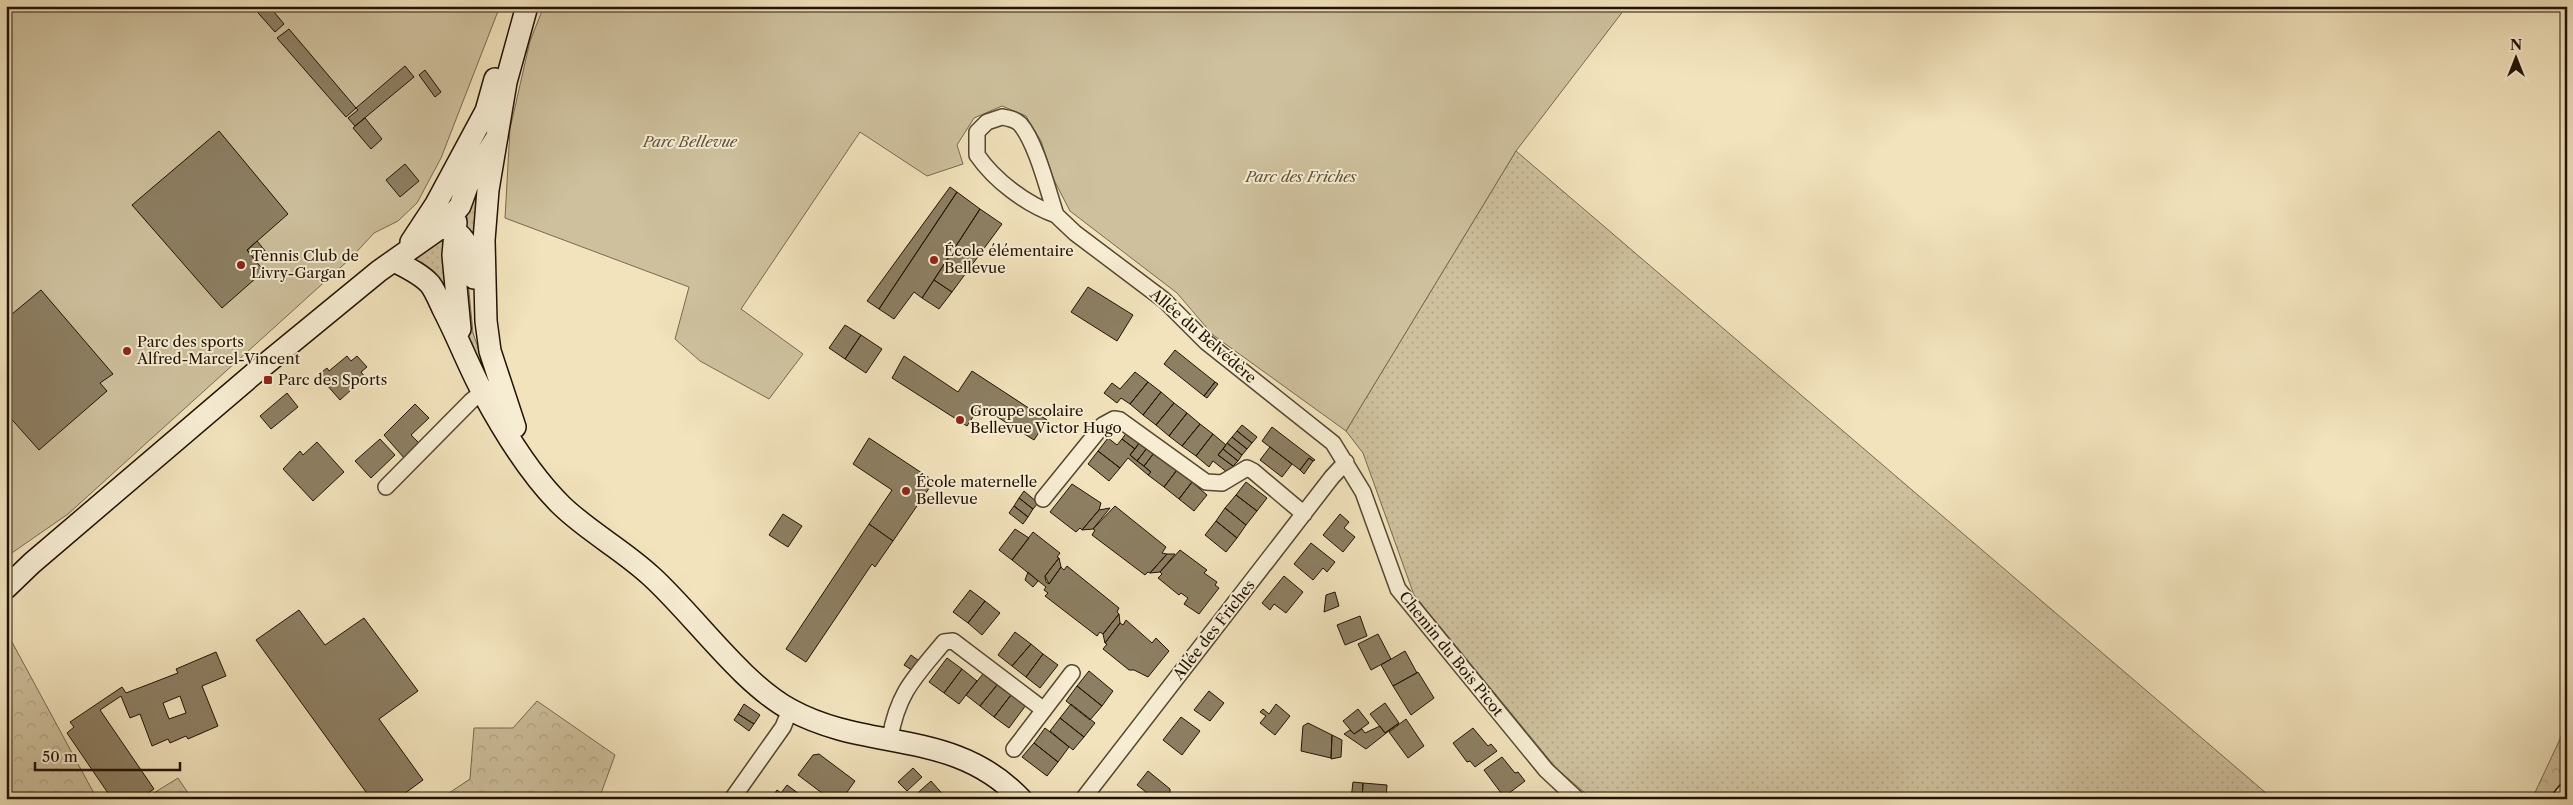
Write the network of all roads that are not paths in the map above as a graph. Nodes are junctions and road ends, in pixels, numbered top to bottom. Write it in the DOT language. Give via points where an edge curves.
graph roads {
  1 [pos="522,6"];
  2 [pos="527,6"];
  3 [pos="486,111"];
  4 [pos="497,137"];
  5 [pos="468,184"];
  6 [pos="1056,215"];
  7 [pos="448,228"];
  8 [pos="419,233"];
  9 [pos="394,261"];
  10 [pos="465,351"];
  11 [pos="492,393"];
  12 [pos="1346,462"];
  13 [pos="386,487"];
  14 [pos="1043,499"];
  15 [pos="1304,514"];
  16 [pos="6,588"];
  17 [pos="1072,673"];
  18 [pos="790,710"];
  19 [pos="1044,710"];
  20 [pos="890,738"];
  21 [pos="1014,749"];
  22 [pos="2567,794"];
  23 [pos="732,799"];
  24 [pos="1020,799"];
  25 [pos="1083,799"];
  26 [pos="1577,799"];
  27 [pos="2563,799"];
  1 -- 3 [label="street" via="496,72"];
  2 -- 4 [label="street" via="506,82"];
  3 -- 5 [label="street"];
  3 -- 8 [label="street"];
  4 -- 5 [label="street"];
  4 -- 11 [label="street" via="487,200 485,287"];
  5 -- 7 [label="street"];
  6 -- 6 [label="street, Allée du Belvédère" via="1032,204 983,164 977,156 976,139 977,132 986,122 1002,117 1019,122 1032,147"];
  6 -- 12 [label="street, Allée du Belvédère" via="1164,300 1206,342 1333,443"];
  7 -- 8 [label="street"];
  7 -- 9 [label="street"];
  7 -- 10 [label="street" via="457,315"];
  7 -- 11 [label="street" via="469,249 473,262 474,319"];
  8 -- 9 [label="street"];
  9 -- 10 [label="street" via="416,272 430,285"];
  9 -- 16 [label="street" via="189,428"];
  10 -- 11 [label="street"];
  11 -- 13 [label="street" via="471,400"];
  11 -- 18 [label="street" via="533,471 562,506 652,577 742,670"];
  12 -- 15 [label="street, Allée des Friches"];
  12 -- 26 [label="street, Chemin du Bois Picot" via="1363,492 1398,589 1546,770"];
  14 -- 15 [label="street" via="1103,425 1114,419 1120,420 1201,480 1222,483 1247,468"];
  15 -- 25 [label="street, Allée des Friches"];
  17 -- 19 [label="street"];
  18 -- 20 [label="street" via="831,726"];
  18 -- 23 [label="street" via="783,727"];
  19 -- 20 [label="street" via="948,640 908,686 900,700"];
  19 -- 21 [label="street"];
  20 -- 24 [label="street" via="959,756 990,772"];
  22 -- 27 [label="street"];
}
